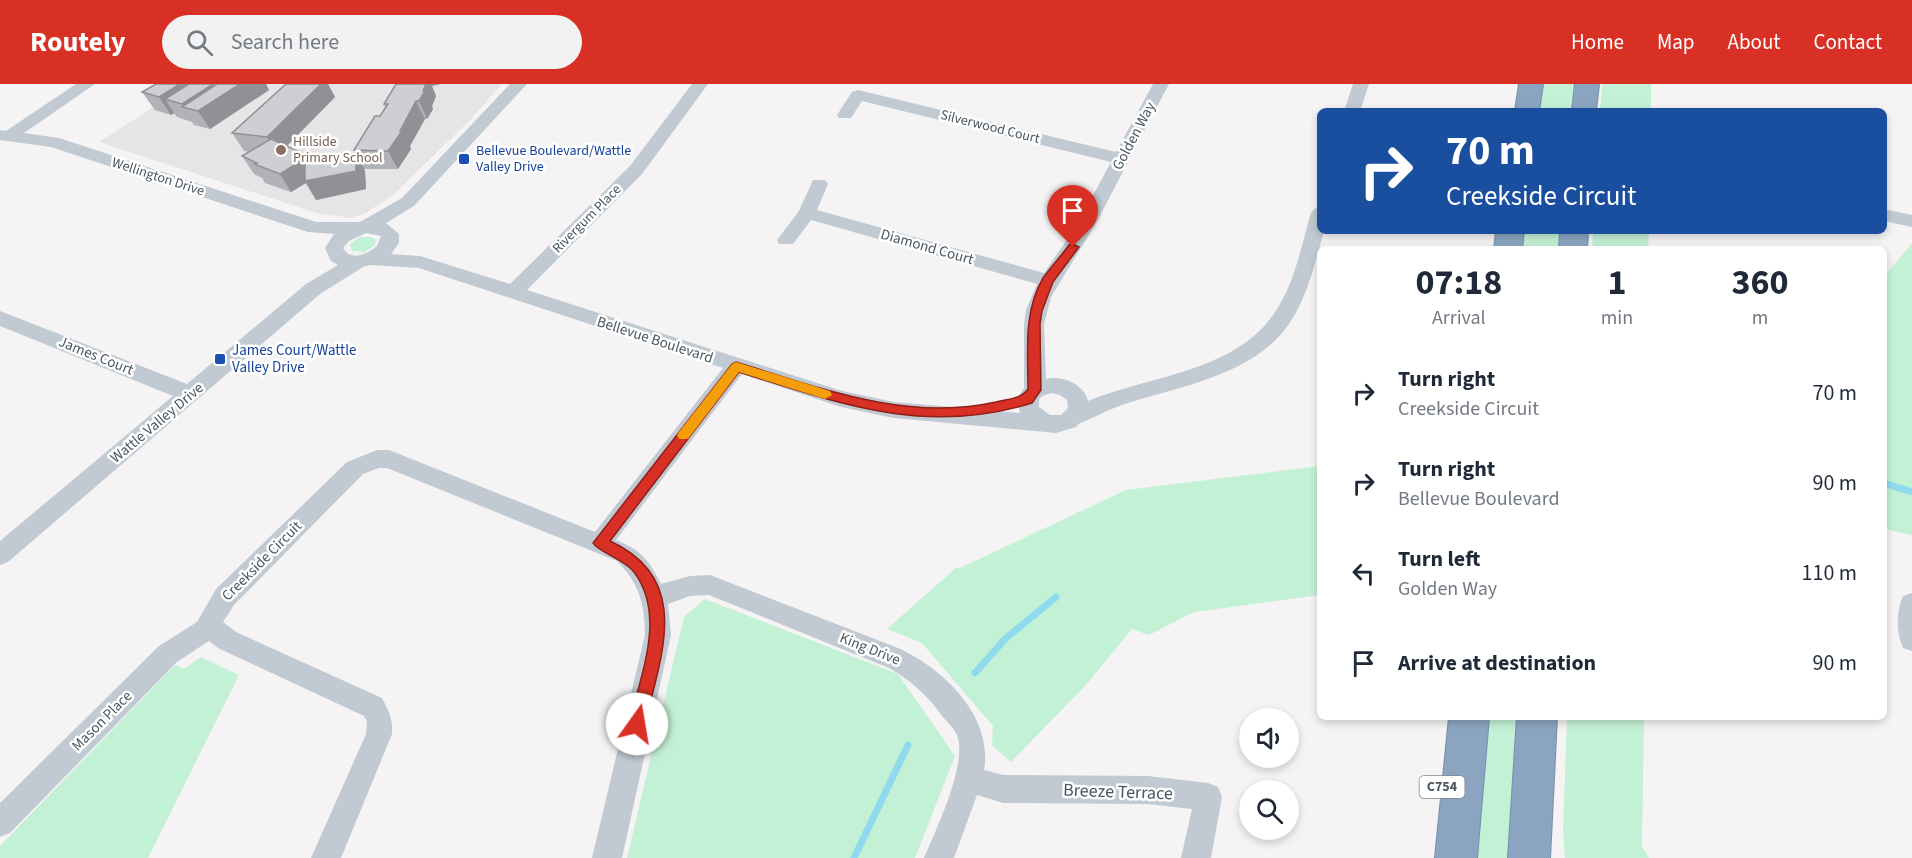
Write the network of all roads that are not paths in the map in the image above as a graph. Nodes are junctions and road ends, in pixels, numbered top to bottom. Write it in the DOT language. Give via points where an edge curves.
graph roads {
  1 [pos="87,84"];
  2 [pos="519,84"];
  3 [pos="700,84"];
  4 [pos="1161,84"];
  5 [pos="1361,84"];
  6 [pos="1530,84"];
  7 [pos="1587,84"];
  8 [pos="860,90"];
  9 [pos="1353,108"];
  10 [pos="1527,108"];
  11 [pos="1584,108"];
  12 [pos="845,115"];
  13 [pos="5,135"];
  14 [pos="1122,159"];
  15 [pos="819,184"];
  16 [pos="408,202"];
  17 [pos="807,213"];
  18 [pos="1887,216"];
  19 [pos="1912,221"];
  20 [pos="1317,222"];
  21 [pos="315,228"];
  22 [pos="363,228"];
  23 [pos="390,236"];
  24 [pos="786,240"];
  25 [pos="334,250"];
  26 [pos="364,260"];
  27 [pos="420,262"];
  28 [pos="1048,281"];
  29 [pos="313,289"];
  30 [pos="513,293"];
  31 [pos="0,318"];
  32 [pos="1035,348"];
  33 [pos="736,367"];
  34 [pos="1195,375"];
  35 [pos="1065,389"];
  36 [pos="191,394"];
  37 [pos="1031,395"];
  38 [pos="927,413"];
  39 [pos="1076,416"];
  40 [pos="1046,423"];
  41 [pos="600,543"];
  42 [pos="0,555"];
  43 [pos="655,597"];
  44 [pos="1912,604"];
  45 [pos="210,627"];
  46 [pos="1912,640"];
  47 [pos="1448,720"];
  48 [pos="1468,720"];
  49 [pos="1537,720"];
  50 [pos="967,779"];
  51 [pos="0,823"];
  52 [pos="326,858"];
  53 [pos="606,858"];
  54 [pos="939,858"];
  55 [pos="1196,858"];
  56 [pos="1437,858"];
  57 [pos="1456,858"];
  58 [pos="1529,858"];
  1 -- 13 [label="street"];
  2 -- 16 [label="street"];
  3 -- 30 [label="street, Rivergum Place" via="636,170"];
  4 -- 14 [label="street, Golden Way"];
  5 -- 9 [label="street"];
  6 -- 10 [label="highway"];
  7 -- 11 [label="highway"];
  8 -- 12 [label="street, Silverwood Court"];
  8 -- 14 [label="street, Silverwood Court"];
  13 -- 21 [label="street, Wellington Drive" via="72,148"];
  14 -- 28 [label="street, Golden Way" via="1073,247"];
  15 -- 17 [label="street"];
  16 -- 22 [label="street"];
  16 -- 23 [label="street"];
  17 -- 24 [label="street"];
  17 -- 28 [label="street, Diamond Court"];
  18 -- 19 [label="street"];
  20 -- 34 [label="street" via="1290,305 1277,324 1265,338 1233,360"];
  21 -- 22 [label="street, Wellington Drive"];
  21 -- 25 [label="street, Wellington Drive"];
  22 -- 23 [label="street" via="381,228"];
  22 -- 25 [label="street, Wattle Valley Drive" via="345,235"];
  23 -- 26 [label="street, Wattle Valley Drive" via="384,250"];
  23 -- 27 [label="street, Bellevue Boulevard"];
  25 -- 26 [label="street, Bellevue Boulevard" via="342,260"];
  25 -- 29 [label="street, Wattle Valley Drive"];
  26 -- 27 [label="street, Bellevue Boulevard"];
  26 -- 29 [label="street, Wattle Valley Drive"];
  27 -- 30 [label="street, Bellevue Boulevard"];
  28 -- 32 [label="street, Golden Way" via="1036,311"];
  29 -- 36 [label="street, Wattle Valley Drive"];
  30 -- 33 [label="street, Bellevue Boulevard"];
  31 -- 36 [label="street, James Court"];
  32 -- 35 [label="street, Golden Way" via="1049,375"];
  32 -- 37 [label="street, Golden Way"];
  33 -- 38 [label="street, Bellevue Boulevard" via="869,406"];
  33 -- 41 [label="street"];
  34 -- 35 [label="street"];
  34 -- 39 [label="street" via="1113,400"];
  35 -- 37 [label="street" via="1042,386"];
  35 -- 39 [label="street" via="1079,404"];
  36 -- 42 [label="street, Wattle Valley Drive"];
  37 -- 38 [label="street, Bellevue Boulevard" via="985,409"];
  37 -- 40 [label="street" via="1029,411"];
  38 -- 40 [label="street, Bellevue Boulevard"];
  39 -- 40 [label="street" via="1062,423"];
  41 -- 43 [label="street, Creekside Circuit" via="626,554 639,567"];
  41 -- 45 [label="street, Creekside Circuit" via="389,459 377,459 355,468 225,597 213,614"];
  43 -- 50 [label="street, King Drive" via="690,585 710,585 908,664 944,697 970,733 972,758"];
  43 -- 53 [label="street, Creekside Circuit" via="658,635"];
  44 -- 46 [label="street"];
  45 -- 51 [label="street, Mason Place" via="168,654"];
  45 -- 52 [label="street" via="227,640 373,707 380,720 379,734"];
  47 -- 56 [label="highway, C754"];
  48 -- 57 [label="highway"];
  49 -- 58 [label="highway"];
  50 -- 54 [label="street, King Drive"];
  50 -- 55 [label="street, Breeze Terrace" via="1003,789 1148,790 1208,797"];
}
